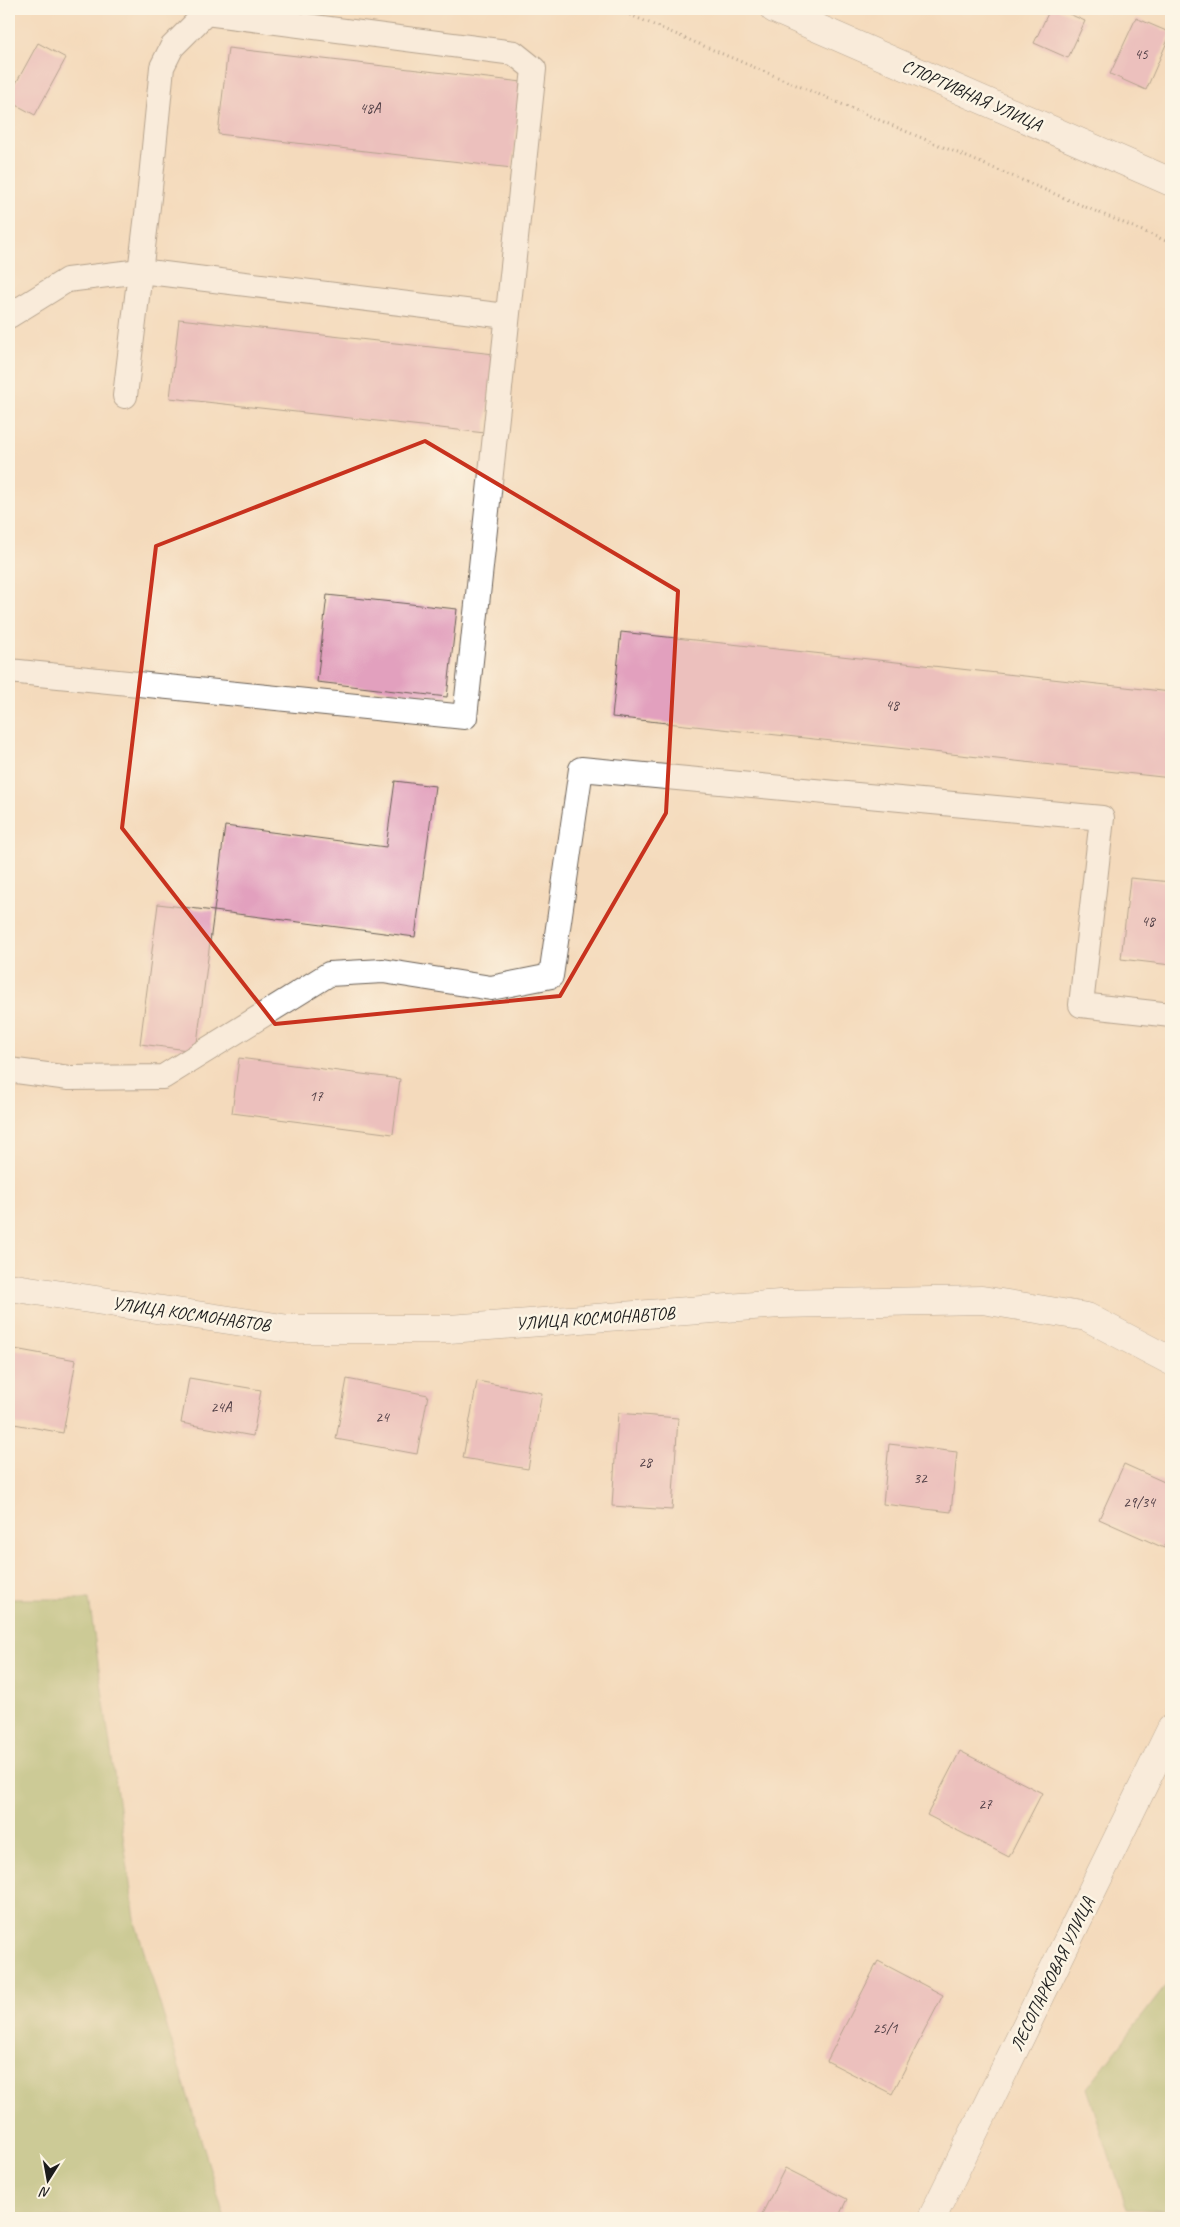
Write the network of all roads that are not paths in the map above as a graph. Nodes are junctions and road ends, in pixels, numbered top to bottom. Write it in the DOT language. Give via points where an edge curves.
graph roads {
  1 [pos="774,9"];
  2 [pos="207,11"];
  3 [pos="1171,182"];
  4 [pos="140,271"];
  5 [pos="9,316"];
  6 [pos="506,316"];
  7 [pos="125,396"];
  8 [pos="9,671"];
  9 [pos="1171,1015"];
  10 [pos="9,1070"];
  11 [pos="9,1287"];
  12 [pos="1171,1361"];
  13 [pos="1171,1730"];
  14 [pos="932,2218"];
  1 -- 3 [label="street, СПОРТИВНАЯ УЛИЦА"];
  2 -- 4 [label="lane" via="172,47 162,68"];
  2 -- 6 [label="lane" via="514,53 534,69"];
  4 -- 5 [label="lane" via="67,280"];
  4 -- 6 [label="lane"];
  4 -- 7 [label="lane"];
  6 -- 8 [label="lane" via="465,717"];
  9 -- 10 [label="lane" via="1081,1006 1102,818 582,769 551,976 491,988 383,971 329,974 163,1077 68,1078"];
  11 -- 12 [label="street, УЛИЦА КОСМОНАВТОВ" via="298,1329 449,1329 780,1304 982,1300 1087,1317"];
  13 -- 14 [label="street, ЛЕСОПАРКОВАЯ УЛИЦА"];
}
